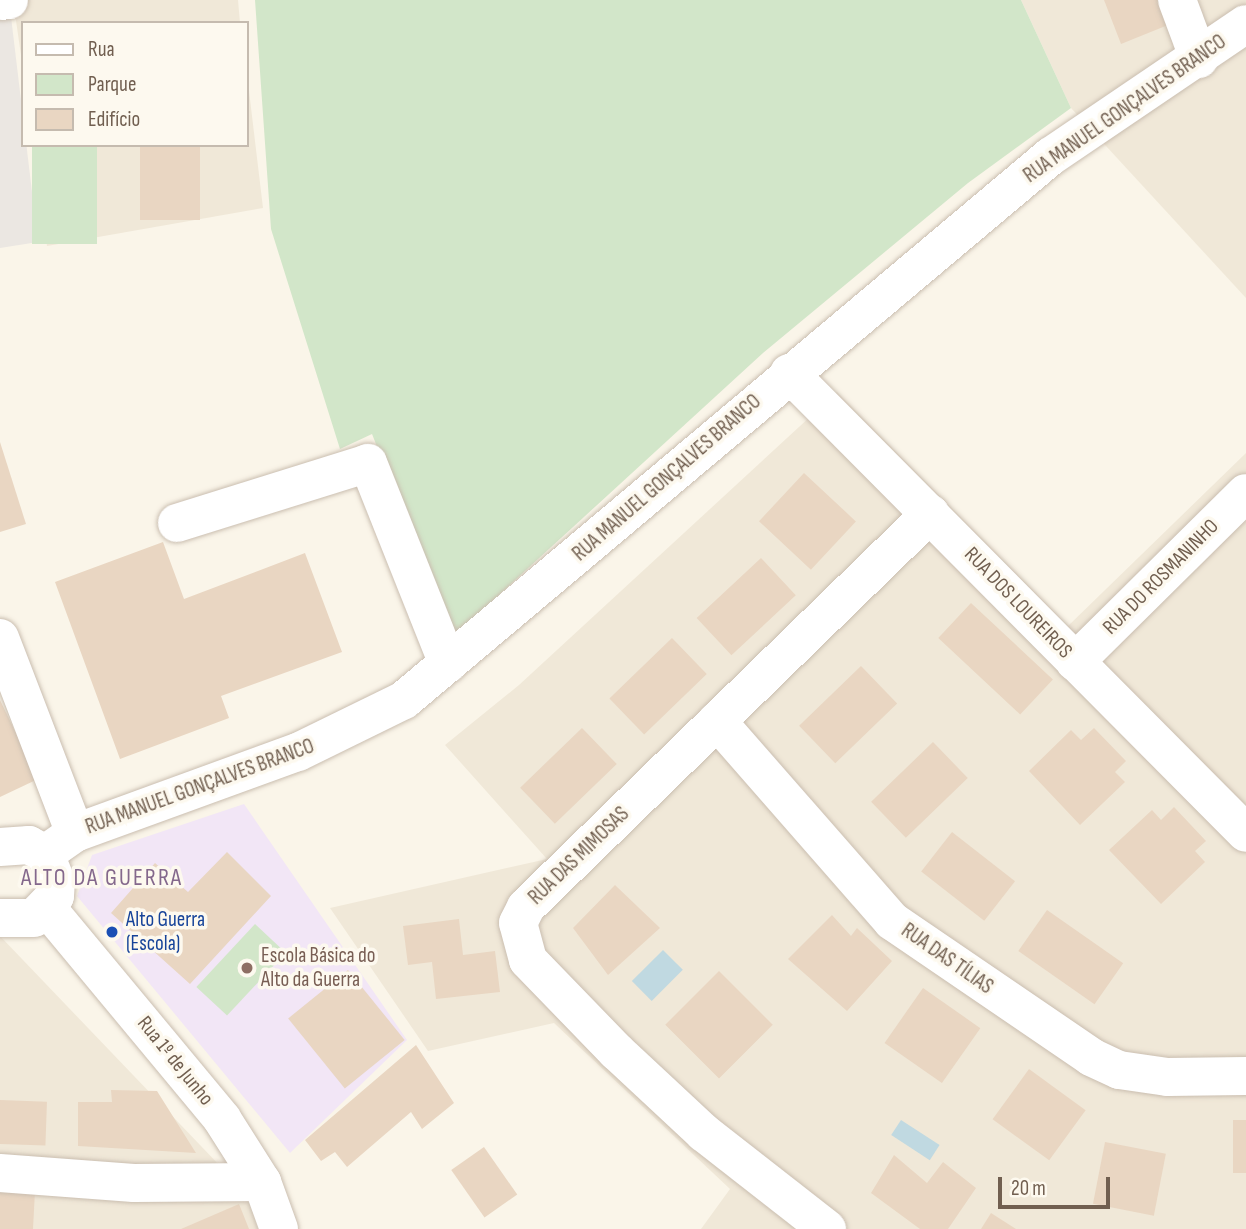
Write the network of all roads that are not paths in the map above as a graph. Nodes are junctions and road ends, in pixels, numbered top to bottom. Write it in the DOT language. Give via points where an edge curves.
graph roads {
  1 [pos="9,0"];
  2 [pos="1177,0"];
  3 [pos="0,1"];
  4 [pos="1246,24"];
  5 [pos="1199,59"];
  6 [pos="789,373"];
  7 [pos="1246,493"];
  8 [pos="930,514"];
  9 [pos="177,523"];
  10 [pos="0,638"];
  11 [pos="1075,662"];
  12 [pos="448,664"];
  13 [pos="717,721"];
  14 [pos="1246,833"];
  15 [pos="60,843"];
  16 [pos="0,848"];
  17 [pos="47,908"];
  18 [pos="0,918"];
  19 [pos="1246,1076"];
  20 [pos="0,1173"];
  21 [pos="262,1182"];
  22 [pos="279,1229"];
  23 [pos="827,1229"];
  1 -- 3 [label="street"];
  2 -- 5 [label="street"];
  4 -- 5 [label="street, RUA MANUEL GONÇALVES BRANCO"];
  5 -- 6 [label="street, RUA MANUEL GONÇALVES BRANCO" via="1051,156"];
  6 -- 8 [label="street, RUA DOS LOUREIROS"];
  6 -- 12 [label="street, RUA MANUEL GONÇALVES BRANCO"];
  7 -- 11 [label="street, RUA DO ROSMANINHO"];
  8 -- 11 [label="street, RUA DOS LOUREIROS"];
  8 -- 13 [label="street, RUA DAS MIMOSAS"];
  9 -- 12 [label="street" via="368,463"];
  10 -- 15 [label="street"];
  11 -- 14 [label="street, RUA DOS LOUREIROS"];
  12 -- 15 [label="street, RUA MANUEL GONÇALVES BRANCO" via="357,727"];
  13 -- 19 [label="street, RUA DAS TÍLIAS" via="892,921 1079,1050 1119,1070"];
  13 -- 23 [label="street, RUA DAS MIMOSAS" via="526,907 517,923 520,943 528,960 704,1133"];
  15 -- 16 [label="street"];
  15 -- 17 [label="street" via="56,881"];
  17 -- 18 [label="street" via="18,922"];
  17 -- 21 [label="street, Rua 1º de Junho" via="222,1119"];
  20 -- 21 [label="street" via="134,1183"];
  21 -- 22 [label="street, Rua 1º de Junho"];
}
